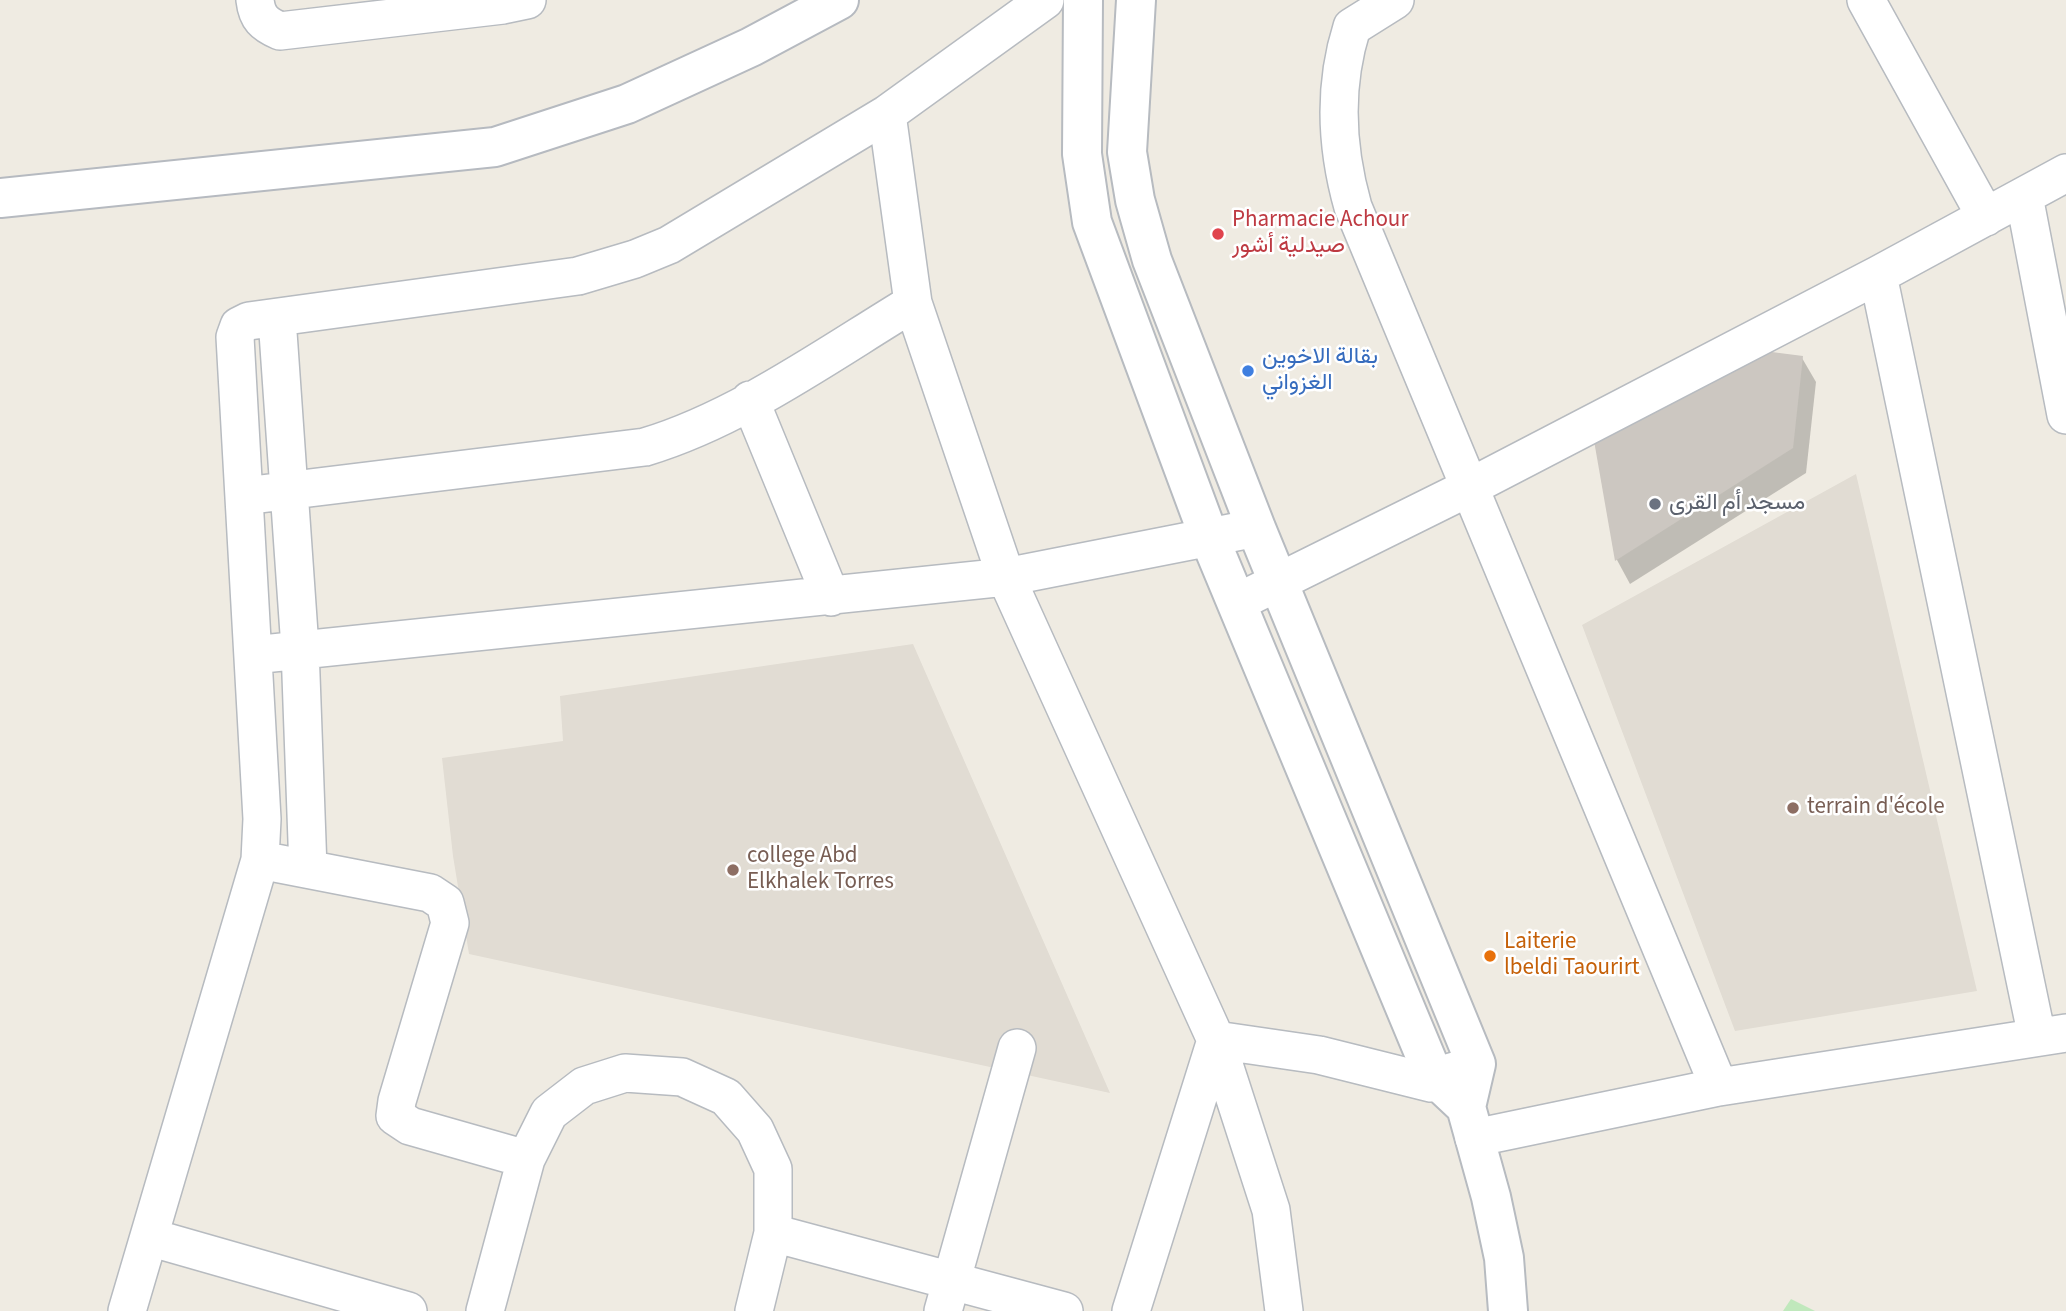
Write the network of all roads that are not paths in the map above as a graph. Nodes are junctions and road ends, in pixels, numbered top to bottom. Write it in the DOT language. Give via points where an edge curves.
graph roads {
  1 [pos="256,0"];
  2 [pos="527,0"];
  3 [pos="839,0"];
  4 [pos="1045,0"];
  5 [pos="1083,0"];
  6 [pos="1136,0"];
  7 [pos="1395,0"];
  8 [pos="1866,0"];
  9 [pos="887,114"];
  10 [pos="2066,173"];
  11 [pos="2024,196"];
  12 [pos="0,198"];
  13 [pos="1986,217"];
  14 [pos="1878,275"];
  15 [pos="914,303"];
  16 [pos="277,318"];
  17 [pos="750,400"];
  18 [pos="2066,415"];
  19 [pos="1470,487"];
  20 [pos="291,490"];
  21 [pos="244,496"];
  22 [pos="1256,528"];
  23 [pos="1209,537"];
  24 [pos="1006,576"];
  25 [pos="1279,580"];
  26 [pos="831,597"];
  27 [pos="1238,602"];
  28 [pos="300,648"];
  29 [pos="253,655"];
  30 [pos="260,860"];
  31 [pos="308,869"];
  32 [pos="2051,1035"];
  33 [pos="1216,1040"];
  34 [pos="1017,1048"];
  35 [pos="1476,1064"];
  36 [pos="1434,1077"];
  37 [pos="1719,1087"];
  38 [pos="1470,1122"];
  39 [pos="526,1159"];
  40 [pos="773,1233"];
  41 [pos="149,1237"];
  42 [pos="947,1296"];
  43 [pos="343,1302"];
  44 [pos="127,1311"];
  45 [pos="408,1311"];
  46 [pos="485,1311"];
  47 [pos="754,1311"];
  48 [pos="1064,1311"];
  49 [pos="1131,1311"];
  50 [pos="1284,1311"];
  51 [pos="1508,1311"];
  1 -- 2 [label="street" via="257,13 266,25 280,31"];
  3 -- 12 [label="street" via="627,104 495,147"];
  4 -- 9 [label="street"];
  5 -- 23 [label="street" via="1082,154 1092,222"];
  6 -- 22 [label="street" via="1127,152 1135,200 1152,260"];
  7 -- 19 [label="street" via="1352,27 1339,107 1341,164 1353,206"];
  8 -- 13 [label="street"];
  9 -- 15 [label="street"];
  9 -- 16 [label="street" via="669,245 635,259 578,276"];
  10 -- 11 [label="street"];
  11 -- 13 [label="street"];
  11 -- 18 [label="street"];
  13 -- 14 [label="street"];
  14 -- 19 [label="street"];
  14 -- 32 [label="street"];
  15 -- 17 [label="street"];
  15 -- 24 [label="street"];
  16 -- 20 [label="street"];
  16 -- 21 [label="street" via="249,321 239,326 235,337"];
  17 -- 20 [label="street" via="681,437 645,447"];
  17 -- 26 [label="street"];
  19 -- 25 [label="street"];
  19 -- 37 [label="street"];
  20 -- 21 [label="street"];
  20 -- 28 [label="street"];
  21 -- 29 [label="street"];
  22 -- 23 [label="street"];
  22 -- 25 [label="street"];
  23 -- 24 [label="street"];
  23 -- 27 [label="street"];
  24 -- 26 [label="street"];
  24 -- 33 [label="street"];
  25 -- 27 [label="street"];
  25 -- 35 [label="street"];
  26 -- 28 [label="street"];
  27 -- 36 [label="street"];
  28 -- 29 [label="street"];
  28 -- 31 [label="street"];
  29 -- 30 [label="street"];
  30 -- 31 [label="street"];
  30 -- 41 [label="street"];
  31 -- 39 [label="street" via="430,893 445,903 450,923 395,1116 410,1126"];
  32 -- 37 [label="street"];
  33 -- 36 [label="street" via="1319,1055 1404,1079 1431,1083"];
  33 -- 49 [label="street"];
  33 -- 50 [label="street" via="1271,1210"];
  34 -- 42 [label="street"];
  35 -- 36 [label="street"];
  35 -- 38 [label="street"];
  36 -- 38 [label="street"];
  37 -- 38 [label="street"];
  38 -- 51 [label="street" via="1492,1198"];
  39 -- 40 [label="street" via="550,1113 584,1086 625,1073 682,1077 726,1097 755,1130 773,1169"];
  39 -- 46 [label="street"];
  40 -- 42 [label="street"];
  40 -- 47 [label="street"];
  41 -- 43 [label="street"];
  41 -- 44 [label="street"];
  42 -- 48 [label="street"];
  43 -- 45 [label="street"];
}
